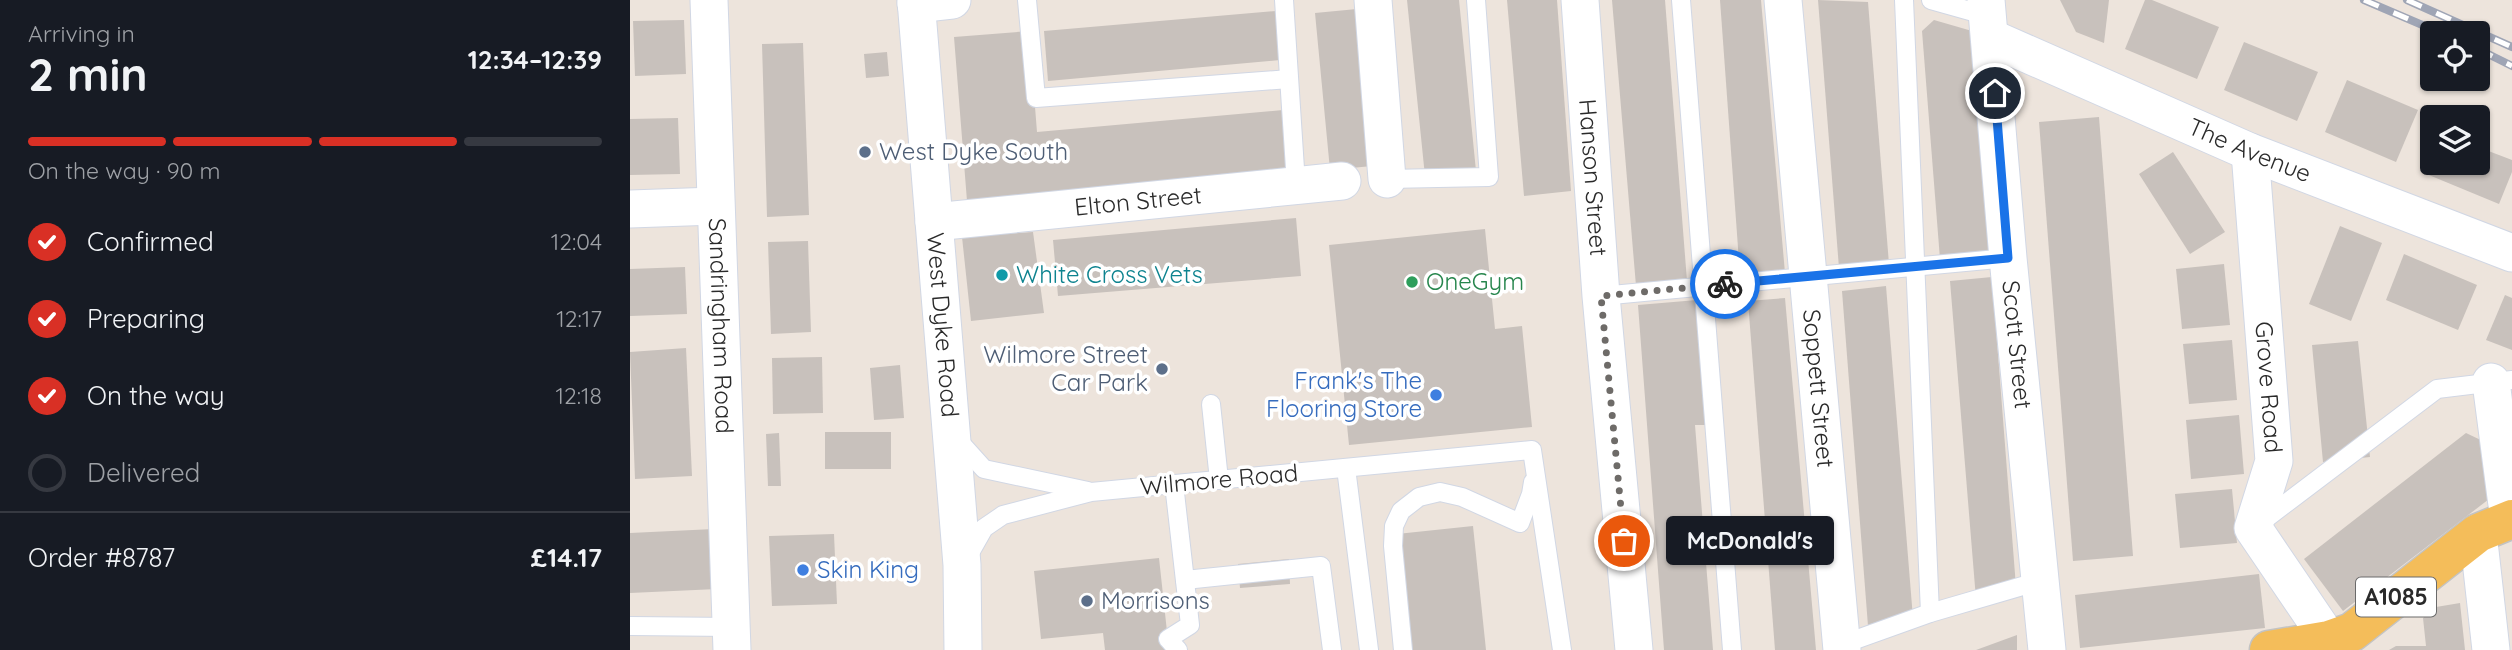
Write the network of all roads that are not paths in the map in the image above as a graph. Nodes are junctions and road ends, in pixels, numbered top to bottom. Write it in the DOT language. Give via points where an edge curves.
graph roads {
  1 [pos="709,0"];
  2 [pos="952,0"];
  3 [pos="1027,0"];
  4 [pos="1284,0"];
  5 [pos="1373,0"];
  6 [pos="1476,0"];
  7 [pos="1580,0"];
  8 [pos="1681,0"];
  9 [pos="1783,0"];
  10 [pos="1904,0"];
  11 [pos="1931,0"];
  12 [pos="916,2"];
  13 [pos="1989,18"];
  14 [pos="1289,79"];
  15 [pos="2250,152"];
  16 [pos="1387,178"];
  17 [pos="1342,181"];
  18 [pos="1296,184"];
  19 [pos="715,206"];
  20 [pos="630,209"];
  21 [pos="934,222"];
  22 [pos="2512,253"];
  23 [pos="2008,258"];
  24 [pos="1915,267"];
  25 [pos="1808,276"];
  26 [pos="1704,286"];
  27 [pos="1601,296"];
  28 [pos="2502,381"];
  29 [pos="1211,404"];
  30 [pos="953,434"];
  31 [pos="1346,468"];
  32 [pos="1535,468"];
  33 [pos="1219,480"];
  34 [pos="1174,484"];
  35 [pos="1091,492"];
  36 [pos="2500,524"];
  37 [pos="2253,528"];
  38 [pos="962,565"];
  39 [pos="1185,580"];
  40 [pos="2040,582"];
  41 [pos="1930,613"];
  42 [pos="630,626"];
  43 [pos="732,638"];
  44 [pos="2345,641"];
  45 [pos="1173,645"];
  46 [pos="1835,648"];
  47 [pos="963,650"];
  48 [pos="1332,650"];
  49 [pos="1369,650"];
  50 [pos="1403,650"];
  51 [pos="1562,650"];
  52 [pos="1634,650"];
  53 [pos="1732,650"];
  54 [pos="2047,650"];
  55 [pos="2269,650"];
  56 [pos="2491,650"];
  1 -- 19 [label="street, Sandringham Road"];
  2 -- 12 [label="street"];
  3 -- 14 [label="lane" via="1036,98"];
  4 -- 14 [label="lane"];
  5 -- 16 [label="street"];
  6 -- 16 [label="lane" via="1489,177"];
  7 -- 27 [label="street, Hanson Street"];
  8 -- 26 [label="lane"];
  9 -- 25 [label="street, Soppett Street"];
  10 -- 24 [label="lane"];
  11 -- 13 [label="lane"];
  12 -- 21 [label="street, West Dyke Road"];
  13 -- 15 [label="street, The Avenue"];
  13 -- 23 [label="street, Scott Street"];
  14 -- 18 [label="lane"];
  15 -- 22 [label="street, The Avenue"];
  15 -- 37 [label="street, Grove Road" via="2274,461"];
  17 -- 18 [label="street, Elton Street"];
  18 -- 21 [label="street, Elton Street"];
  19 -- 20 [label="street"];
  19 -- 43 [label="street, Sandringham Road"];
  21 -- 30 [label="street, West Dyke Road"];
  23 -- 24 [label="lane"];
  23 -- 40 [label="street, Scott Street"];
  24 -- 25 [label="lane"];
  24 -- 41 [label="lane"];
  25 -- 26 [label="lane"];
  25 -- 46 [label="street, Soppett Street"];
  26 -- 27 [label="lane"];
  26 -- 53 [label="lane"];
  27 -- 52 [label="street, Hanson Street"];
  28 -- 36 [label="street"];
  28 -- 37 [label="lane" via="2437,388"];
  29 -- 33 [label="lane"];
  30 -- 35 [label="lane, Wilmore Road" via="984,469"];
  30 -- 38 [label="street, West Dyke Road"];
  31 -- 32 [label="lane, Wilmore Road" via="1532,450"];
  31 -- 33 [label="lane, Wilmore Road"];
  31 -- 49 [label="lane"];
  32 -- 50 [label="lane" via="1520,523 1440,492 1419,497 1401,511 1392,546"];
  32 -- 51 [label="lane"];
  33 -- 34 [label="lane, Wilmore Road"];
  34 -- 35 [label="lane, Wilmore Road"];
  34 -- 39 [label="lane"];
  35 -- 38 [label="lane, Wilmore Road" via="1003,515 984,528"];
  36 -- 44 [label="main road, A1085"];
  36 -- 56 [label="street"];
  37 -- 44 [label="street"];
  38 -- 47 [label="street, West Dyke Road"];
  39 -- 45 [label="lane" via="1190,625"];
  39 -- 48 [label="lane" via="1321,566"];
  40 -- 41 [label="lane"];
  40 -- 54 [label="street, Scott Street"];
  41 -- 46 [label="lane"];
  42 -- 43 [label="lane"];
  44 -- 55 [label="main road, A1085"];
}
